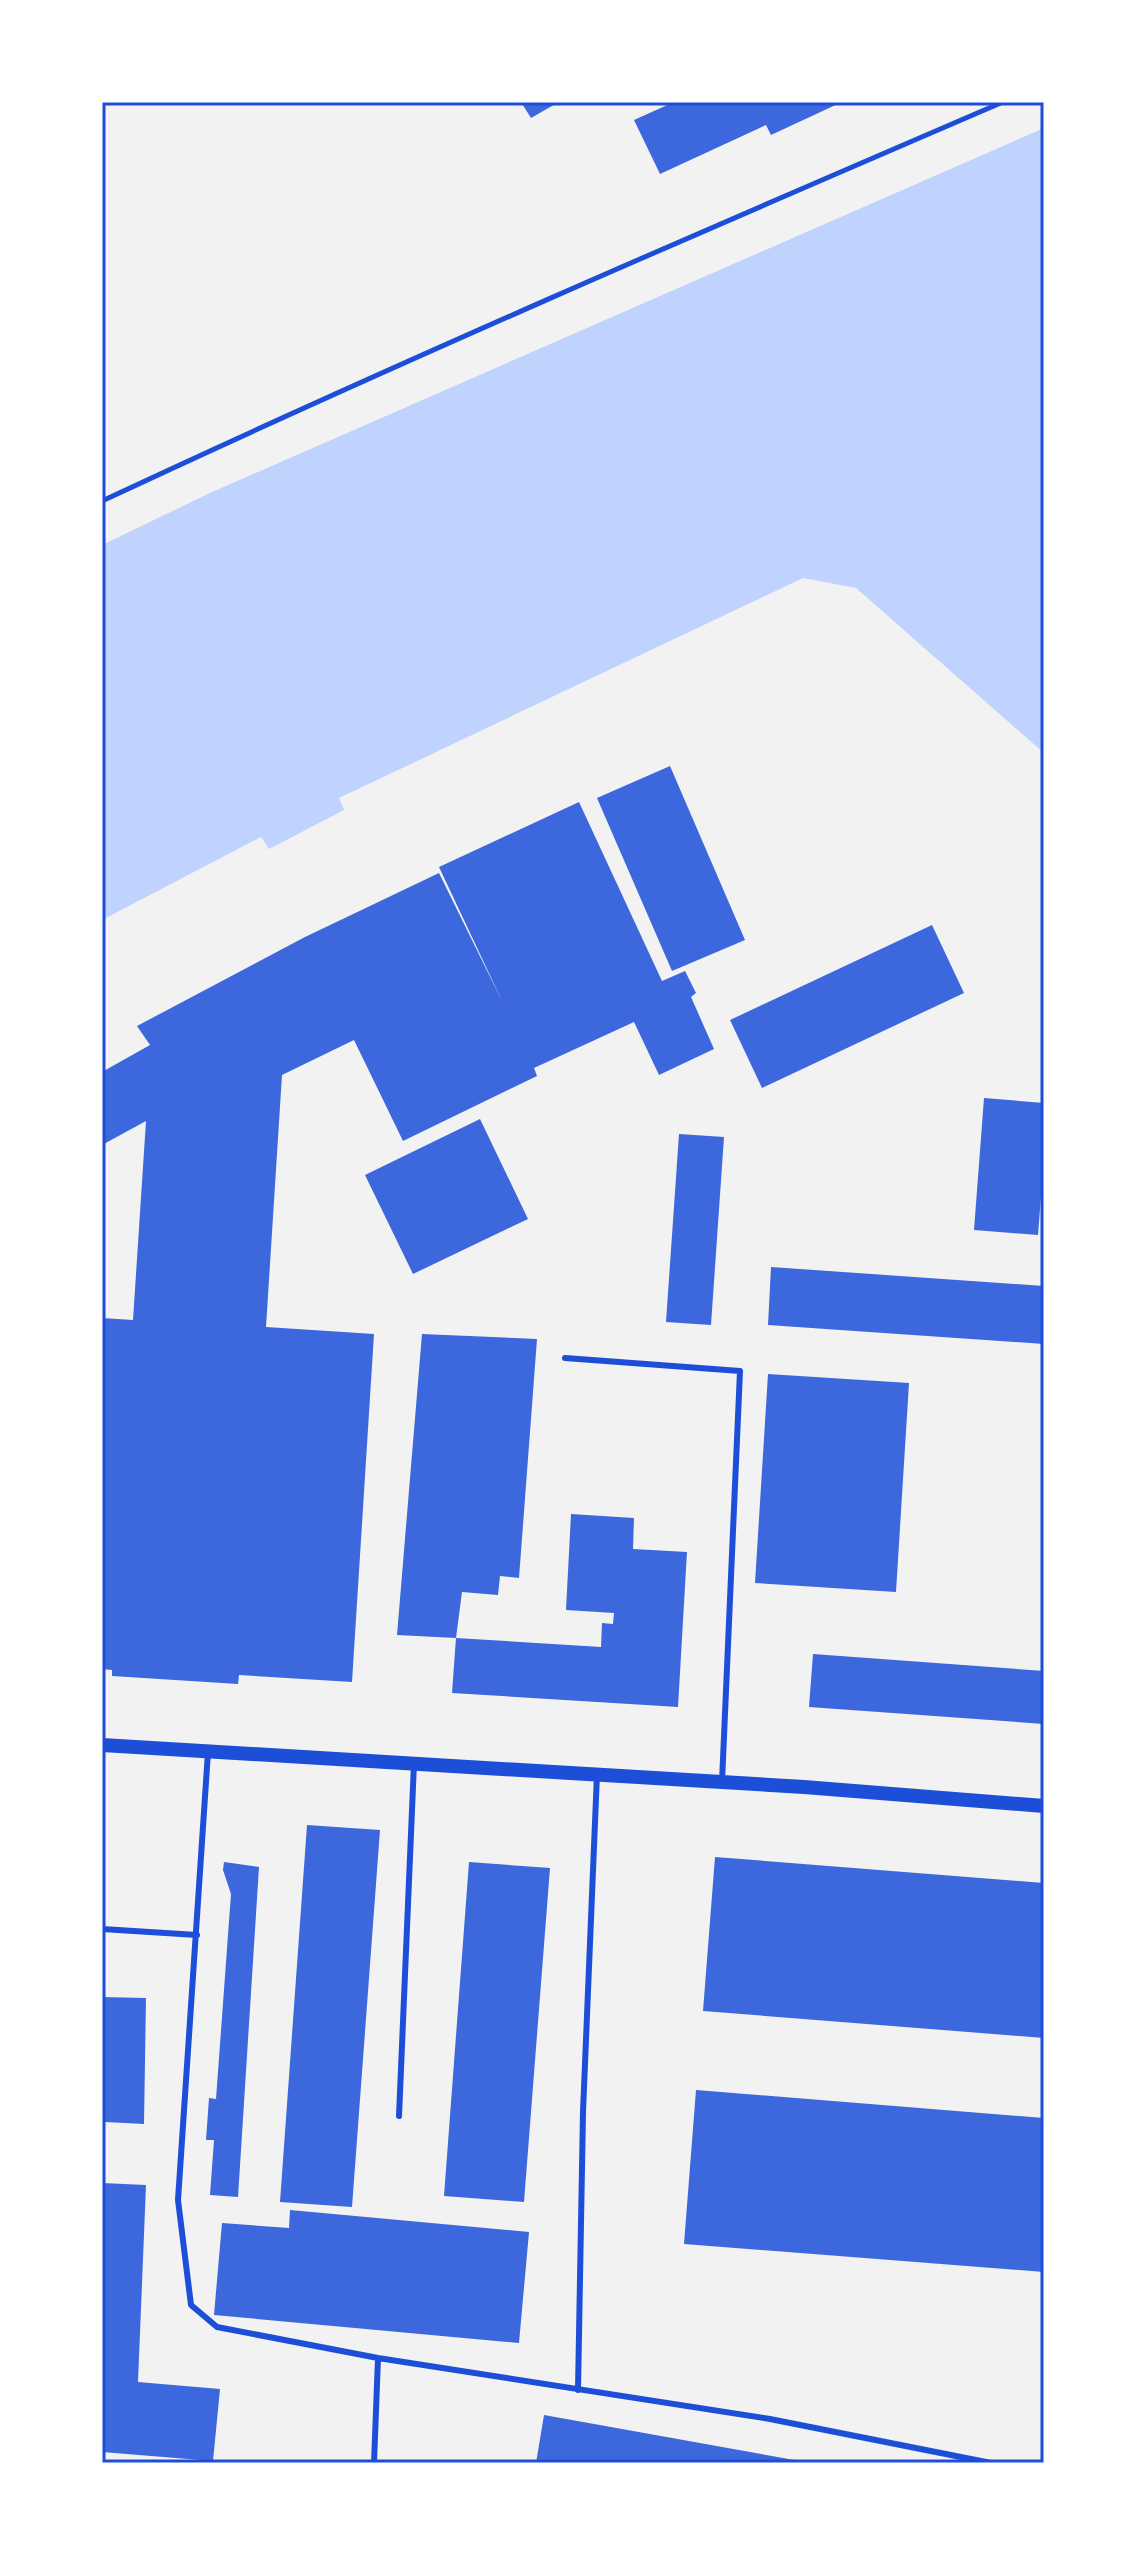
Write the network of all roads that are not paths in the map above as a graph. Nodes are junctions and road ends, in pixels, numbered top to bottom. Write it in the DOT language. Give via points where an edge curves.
graph roads {
  1 [pos="565,1358"];
  2 [pos="102,1745"];
  3 [pos="208,1752"];
  4 [pos="414,1763"];
  5 [pos="597,1774"];
  6 [pos="722,1782"];
  7 [pos="1044,1806"];
  8 [pos="102,1929"];
  9 [pos="197,1935"];
  10 [pos="399,2116"];
  11 [pos="378,2358"];
  12 [pos="578,2390"];
  13 [pos="374,2463"];
  14 [pos="991,2463"];
  1 -- 6 [label="lane" via="740,1371"];
  2 -- 3 [label="street"];
  3 -- 4 [label="street"];
  3 -- 9 [label="lane"];
  4 -- 5 [label="street"];
  4 -- 10 [label="lane"];
  5 -- 6 [label="street"];
  5 -- 12 [label="lane" via="583,2096"];
  6 -- 7 [label="street"];
  8 -- 9 [label="lane"];
  9 -- 11 [label="lane" via="178,2200 191,2305 217,2327"];
  11 -- 12 [label="lane"];
  11 -- 13 [label="lane"];
  12 -- 14 [label="lane" via="770,2419"];
}
